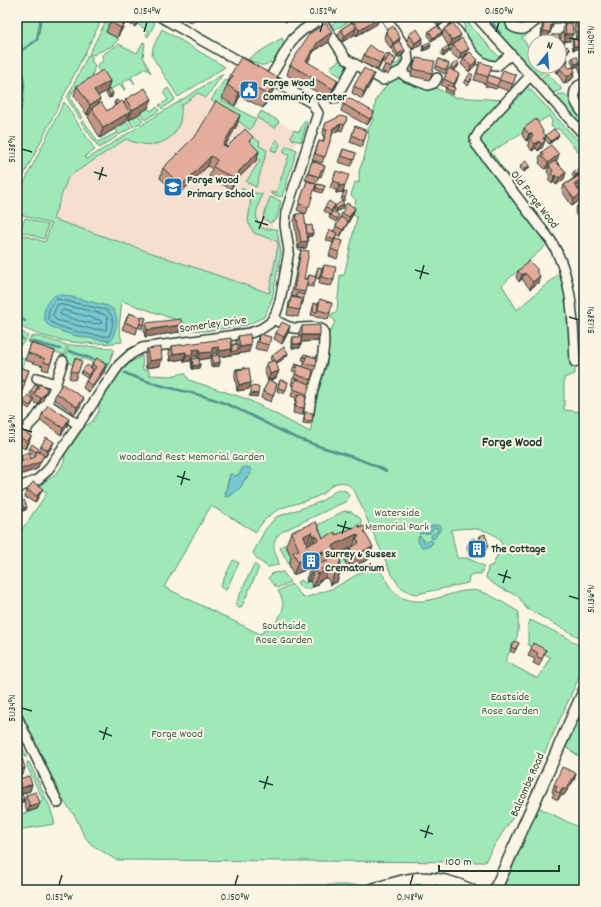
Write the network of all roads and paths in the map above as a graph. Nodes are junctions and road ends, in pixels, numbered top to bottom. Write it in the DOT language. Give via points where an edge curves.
graph roads {
  1 [pos="161,17"];
  2 [pos="477,17"];
  3 [pos="509,17"];
  4 [pos="575,17"];
  5 [pos="321,18"];
  6 [pos="387,18"];
  7 [pos="454,26"];
  8 [pos="510,56"];
  9 [pos="354,65"];
  10 [pos="400,72"];
  11 [pos="530,76"];
  12 [pos="270,78"];
  13 [pos="437,78"];
  14 [pos="584,83"];
  15 [pos="335,99"];
  16 [pos="584,114"];
  17 [pos="584,135"];
  18 [pos="274,319"];
  19 [pos="63,361"];
  20 [pos="575,362"];
  21 [pos="38,378"];
  22 [pos="55,384"];
  23 [pos="46,403"];
  24 [pos="309,412"];
  25 [pos="79,425"];
  26 [pos="23,437"];
  27 [pos="17,488"];
  28 [pos="584,691"];
  29 [pos="17,717"];
  30 [pos="58,803"];
  31 [pos="370,890"];
  32 [pos="471,890"];
  33 [pos="495,890"];
  1 -- 12 [label="street"];
  2 -- 8 [label="street"];
  3 -- 4 [label="street" via="512,26 523,28 530,27 540,19"];
  5 -- 9 [label="street" via="344,57"];
  5 -- 12 [label="street" via="293,39"];
  6 -- 10 [label="street" via="408,54 407,64"];
  7 -- 8 [label="street" via="473,53 485,63 496,66"];
  8 -- 11 [label="street"];
  9 -- 10 [label="street" via="383,80"];
  9 -- 15 [label="street"];
  10 -- 13 [label="street" via="407,78 428,85 434,83"];
  11 -- 17 [label="street"];
  11 -- 20 [label="street, Old Forge Wood" via="475,139 476,144 556,250 564,269 569,293"];
  12 -- 18 [label="street" via="312,103 318,113 286,212 289,251"];
  14 -- 16 [label="street" via="578,86 574,94 576,103"];
  18 -- 24 [label="street" via="293,328 323,330 322,362 313,388"];
  18 -- 25 [label="street, Somerley Drive" via="266,327 250,333 150,346 136,351 119,365"];
  19 -- 22 [label="street"];
  21 -- 22 [label="street"];
  22 -- 23 [label="street" via="54,391"];
  23 -- 25 [label="street"];
  23 -- 26 [label="street"];
  25 -- 27 [label="street, Somerley Drive" via="47,471 37,480"];
  28 -- 33 [label="main road, Balcombe Road"];
  29 -- 30 [label="street"];
  31 -- 32 [label="main road" via="406,880 427,878 452,881"];
}
